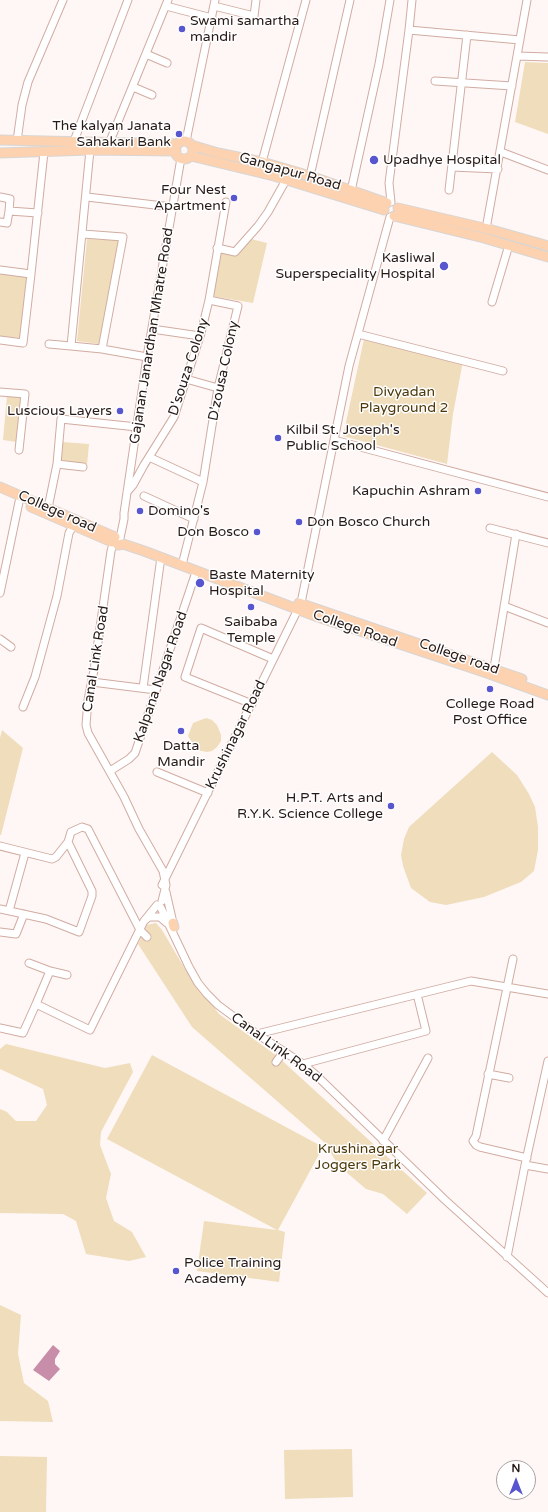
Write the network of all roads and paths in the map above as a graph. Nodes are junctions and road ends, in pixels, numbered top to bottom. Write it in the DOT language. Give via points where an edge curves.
graph roads {
  1 [pos="63,0"];
  2 [pos="128,0"];
  3 [pos="256,0"];
  4 [pos="306,0"];
  5 [pos="350,0"];
  6 [pos="390,0"];
  7 [pos="412,0"];
  8 [pos="527,0"];
  9 [pos="167,3"];
  10 [pos="215,3"];
  11 [pos="212,18"];
  12 [pos="409,30"];
  13 [pos="467,35"];
  14 [pos="520,40"];
  15 [pos="146,54"];
  16 [pos="518,56"];
  17 [pos="548,57"];
  18 [pos="167,63"];
  19 [pos="435,81"];
  20 [pos="462,82"];
  21 [pos="512,86"];
  22 [pos="133,87"];
  23 [pos="152,95"];
  24 [pos="0,140"];
  25 [pos="17,141"];
  26 [pos="74,142"];
  27 [pos="110,142"];
  28 [pos="182,148"];
  29 [pos="90,150"];
  30 [pos="44,152"];
  31 [pos="501,152"];
  32 [pos="0,153"];
  33 [pos="262,162"];
  34 [pos="452,167"];
  35 [pos="498,169"];
  36 [pos="548,170"];
  37 [pos="310,176"];
  38 [pos="286,180"];
  39 [pos="449,190"];
  40 [pos="351,191"];
  41 [pos="87,197"];
  42 [pos="0,198"];
  43 [pos="226,202"];
  44 [pos="172,207"];
  45 [pos="391,209"];
  46 [pos="9,211"];
  47 [pos="38,213"];
  48 [pos="0,222"];
  49 [pos="486,229"];
  50 [pos="83,234"];
  51 [pos="509,245"];
  52 [pos="548,246"];
  53 [pos="218,248"];
  54 [pos="548,257"];
  55 [pos="0,270"];
  56 [pos="31,274"];
  57 [pos="209,300"];
  58 [pos="492,302"];
  59 [pos="152,329"];
  60 [pos="358,334"];
  61 [pos="200,336"];
  62 [pos="0,340"];
  63 [pos="49,344"];
  64 [pos="72,346"];
  65 [pos="102,349"];
  66 [pos="147,357"];
  67 [pos="503,371"];
  68 [pos="186,379"];
  69 [pos="218,388"];
  70 [pos="0,392"];
  71 [pos="137,427"];
  72 [pos="334,440"];
  73 [pos="19,450"];
  74 [pos="149,457"];
  75 [pos="57,464"];
  76 [pos="83,467"];
  77 [pos="204,482"];
  78 [pos="0,487"];
  79 [pos="127,492"];
  80 [pos="0,494"];
  81 [pos="144,496"];
  82 [pos="548,497"];
  83 [pos="19,502"];
  84 [pos="48,508"];
  85 [pos="194,519"];
  86 [pos="73,526"];
  87 [pos="490,528"];
  88 [pos="516,534"];
  89 [pos="117,541"];
  90 [pos="548,543"];
  91 [pos="161,557"];
  92 [pos="0,558"];
  93 [pos="183,560"];
  94 [pos="7,561"];
  95 [pos="196,572"];
  96 [pos="0,593"];
  97 [pos="300,606"];
  98 [pos="504,606"];
  99 [pos="548,622"];
  100 [pos="0,639"];
  101 [pos="11,647"];
  102 [pos="273,659"];
  103 [pos="494,668"];
  104 [pos="92,682"];
  105 [pos="144,688"];
  106 [pos="548,689"];
  107 [pos="156,690"];
  108 [pos="548,695"];
  109 [pos="252,704"];
  110 [pos="23,707"];
  111 [pos="110,771"];
  112 [pos="157,772"];
  113 [pos="208,794"];
  114 [pos="68,842"];
  115 [pos="0,846"];
  116 [pos="26,853"];
  117 [pos="156,858"];
  118 [pos="170,867"];
  119 [pos="165,877"];
  120 [pos="165,887"];
  121 [pos="160,904"];
  122 [pos="0,909"];
  123 [pos="9,911"];
  124 [pos="24,914"];
  125 [pos="147,919"];
  126 [pos="172,925"];
  127 [pos="140,930"];
  128 [pos="0,932"];
  129 [pos="147,936"];
  130 [pos="513,959"];
  131 [pos="29,963"];
  132 [pos="50,971"];
  133 [pos="67,975"];
  134 [pos="507,987"];
  135 [pos="417,994"];
  136 [pos="548,994"];
  137 [pos="36,1004"];
  138 [pos="0,1028"];
  139 [pos="257,1034"];
  140 [pos="284,1051"];
  141 [pos="428,1058"];
  142 [pos="548,1061"];
  143 [pos="276,1062"];
  144 [pos="302,1064"];
  145 [pos="488,1074"];
  146 [pos="509,1078"];
  147 [pos="383,1141"];
  148 [pos="526,1161"];
  149 [pos="548,1169"];
  150 [pos="507,1257"];
  151 [pos="548,1293"];
  1 -- 25 [label="street" via="28,82"];
  2 -- 26 [label="street"];
  3 -- 10 [label="street" via="254,16"];
  4 -- 33 [label="street"];
  5 -- 37 [label="street"];
  6 -- 40 [label="street" via="379,64"];
  7 -- 12 [label="street"];
  8 -- 14 [label="street"];
  9 -- 11 [label="street"];
  9 -- 15 [label="street"];
  10 -- 11 [label="street, Gajanan Janardhan Mhatre Road"];
  11 -- 28 [label="street, Gajanan Janardhan Mhatre Road"];
  12 -- 13 [label="street"];
  12 -- 45 [label="street" via="389,183"];
  13 -- 14 [label="street"];
  13 -- 20 [label="street"];
  14 -- 16 [label="street"];
  15 -- 18 [label="street"];
  15 -- 22 [label="street"];
  16 -- 17 [label="street"];
  16 -- 21 [label="street"];
  19 -- 20 [label="street"];
  20 -- 21 [label="street"];
  20 -- 34 [label="street"];
  21 -- 31 [label="street"];
  22 -- 23 [label="street"];
  22 -- 27 [label="street"];
  24 -- 25 [label="main road, Gangapur Road"];
  25 -- 26 [label="main road, Gangapur Road"];
  26 -- 27 [label="main road, Gangapur Road"];
  27 -- 28 [label="main road, Gangapur Road"];
  28 -- 29 [label="main road, Gangapur Road"];
  28 -- 33 [label="main road, Gangapur Road"];
  28 -- 38 [label="main road, Gangapur Road" via="186,159 191,156"];
  28 -- 44 [label="street, Gajanan Janardhan Mhatre Road"];
  29 -- 30 [label="main road, Gangapur Road"];
  29 -- 41 [label="street"];
  30 -- 32 [label="main road, Gangapur Road"];
  30 -- 47 [label="street"];
  31 -- 35 [label="street"];
  31 -- 36 [label="street"];
  33 -- 37 [label="main road, Gangapur Road"];
  34 -- 35 [label="street"];
  34 -- 39 [label="street"];
  35 -- 49 [label="street"];
  37 -- 40 [label="main road, Gangapur Road"];
  38 -- 45 [label="main road, Gangapur Road"];
  38 -- 53 [label="street" via="268,212 235,252"];
  40 -- 45 [label="main road, Gangapur Road"];
  41 -- 44 [label="street"];
  41 -- 50 [label="street"];
  42 -- 46 [label="street" via="10,199"];
  43 -- 53 [label="street"];
  44 -- 59 [label="street, Gajanan Janardhan Mhatre Road"];
  45 -- 49 [label="main road, Gangapur Road"];
  45 -- 51 [label="main road, Gangapur Road"];
  45 -- 60 [label="street, Krushinagar Road"];
  46 -- 47 [label="street"];
  46 -- 48 [label="street" via="7,223"];
  47 -- 56 [label="street"];
  49 -- 52 [label="main road, Gangapur Road"];
  50 -- 64 [label="street"];
  50 -- 65 [label="street" via="123,237"];
  51 -- 54 [label="main road, Gangapur Road"];
  51 -- 58 [label="street"];
  53 -- 57 [label="street"];
  55 -- 56 [label="street"];
  56 -- 62 [label="street" via="23,343"];
  57 -- 61 [label="street, D'souza Colony"];
  57 -- 69 [label="street, D'zousa Colony" via="238,306"];
  59 -- 61 [label="street"];
  59 -- 66 [label="street, Gajanan Janardhan Mhatre Road"];
  60 -- 67 [label="street"];
  60 -- 72 [label="street, Krushinagar Road"];
  61 -- 68 [label="street, D'souza Colony"];
  63 -- 64 [label="street"];
  64 -- 65 [label="street"];
  65 -- 66 [label="street"];
  66 -- 71 [label="street, Gajanan Janardhan Mhatre Road"];
  68 -- 69 [label="street"];
  68 -- 74 [label="street, D'souza Colony" via="174,418"];
  69 -- 77 [label="street, D'zousa Colony"];
  70 -- 73 [label="street" via="25,394"];
  71 -- 75 [label="street" via="61,418"];
  71 -- 79 [label="street, Gajanan Janardhan Mhatre Road"];
  72 -- 82 [label="street"];
  72 -- 97 [label="street, Krushinagar Road"];
  74 -- 77 [label="street"];
  74 -- 79 [label="street, D'souza Colony"];
  75 -- 76 [label="street"];
  75 -- 84 [label="street"];
  77 -- 85 [label="street, D'zousa Colony"];
  78 -- 84 [label="main road, College road"];
  79 -- 89 [label="street, Gajanan Janardhan Mhatre Road"];
  80 -- 83 [label="main road, College Road"];
  81 -- 85 [label="street"];
  83 -- 86 [label="main road, College Road"];
  83 -- 94 [label="street"];
  84 -- 89 [label="main road, College road"];
  85 -- 93 [label="street, D'zousa Colony"];
  86 -- 89 [label="main road, College Road"];
  86 -- 110 [label="street" via="35,676"];
  87 -- 88 [label="street"];
  88 -- 90 [label="street"];
  88 -- 98 [label="street"];
  89 -- 91 [label="main road, College Road"];
  89 -- 93 [label="main road, College road"];
  89 -- 104 [label="street, Canal Link Road" via="111,551"];
  91 -- 95 [label="main road, College Road"];
  91 -- 105 [label="street"];
  92 -- 94 [label="street"];
  93 -- 97 [label="main road, College road"];
  94 -- 96 [label="street"];
  95 -- 97 [label="main road, College Road"];
  95 -- 107 [label="street, Kalpana Nagar Road"];
  97 -- 102 [label="street, Krushinagar Road"];
  97 -- 103 [label="main road, College road"];
  97 -- 108 [label="main road, College Road" via="340,624"];
  98 -- 99 [label="street"];
  98 -- 103 [label="street"];
  100 -- 101 [label="street"];
  102 -- 109 [label="street, Krushinagar Road"];
  102 -- 109 [label="street" via="201,628 185,676"];
  103 -- 106 [label="main road, College road"];
  104 -- 105 [label="street"];
  104 -- 111 [label="street, Canal Link Road" via="86,725"];
  105 -- 107 [label="street"];
  107 -- 111 [label="street, Kalpana Nagar Road" via="135,753"];
  109 -- 113 [label="street, Krushinagar Road"];
  111 -- 117 [label="street, Canal Link Road"];
  112 -- 113 [label="street"];
  113 -- 118 [label="street, Krushinagar Road"];
  114 -- 116 [label="street" via="52,859"];
  114 -- 124 [label="street" via="92,891 79,932 46,919"];
  114 -- 127 [label="street" via="71,832 82,827 88,829"];
  115 -- 116 [label="street"];
  116 -- 123 [label="street"];
  117 -- 119 [label="street, Canal Link Road"];
  117 -- 120 [label="street, Canal Link Road"];
  118 -- 119 [label="street"];
  118 -- 120 [label="street"];
  119 -- 120 [label="street, Canal Link Road"];
  120 -- 121 [label="street, Canal Link Road"];
  120 -- 126 [label="street, Canal Link Road"];
  121 -- 125 [label="street"];
  121 -- 126 [label="street"];
  122 -- 123 [label="street"];
  123 -- 124 [label="street"];
  124 -- 128 [label="street" via="16,934"];
  125 -- 126 [label="street" via="160,918"];
  125 -- 127 [label="street"];
  126 -- 139 [label="street, Canal Link Road" via="189,967 207,994"];
  127 -- 129 [label="street"];
  127 -- 137 [label="street" via="90,1030"];
  130 -- 134 [label="street"];
  131 -- 132 [label="street"];
  132 -- 133 [label="street"];
  132 -- 137 [label="street"];
  134 -- 135 [label="street" via="471,981"];
  134 -- 136 [label="street"];
  134 -- 145 [label="street"];
  135 -- 139 [label="street"];
  135 -- 144 [label="street" via="426,1031"];
  137 -- 138 [label="street" via="23,1033"];
  139 -- 140 [label="street, Canal Link Road"];
  140 -- 143 [label="street"];
  140 -- 144 [label="street, Canal Link Road"];
  141 -- 147 [label="street"];
  142 -- 148 [label="street"];
  144 -- 147 [label="street, Canal Link Road"];
  145 -- 146 [label="street"];
  145 -- 148 [label="street" via="473,1141 480,1147"];
  147 -- 150 [label="street, Canal Link Road"];
  148 -- 149 [label="street"];
  148 -- 150 [label="street"];
  150 -- 151 [label="street, Canal Link Road"];
}
